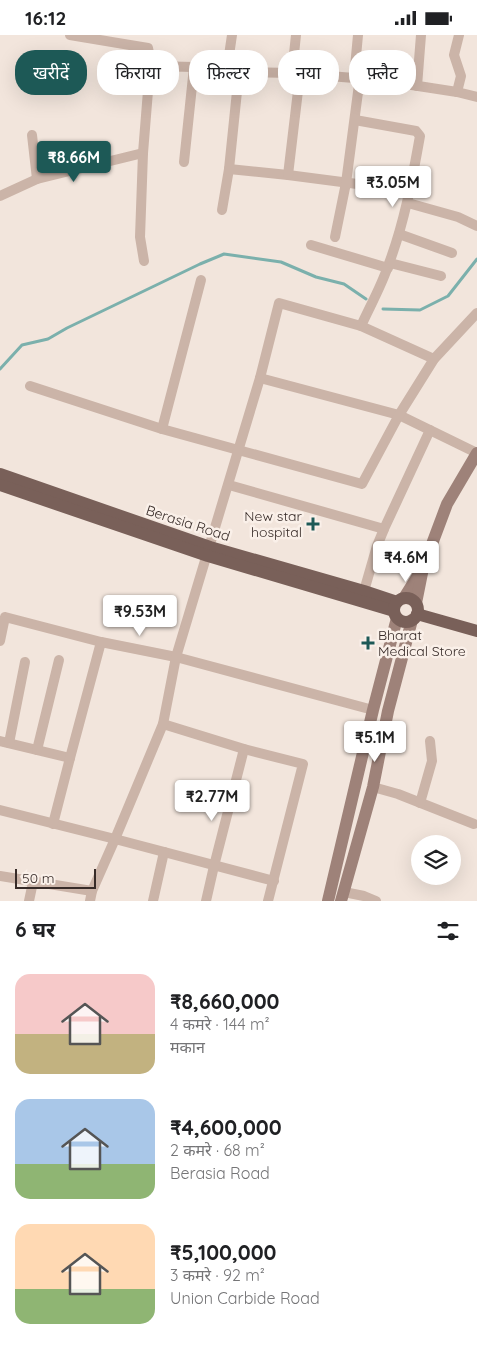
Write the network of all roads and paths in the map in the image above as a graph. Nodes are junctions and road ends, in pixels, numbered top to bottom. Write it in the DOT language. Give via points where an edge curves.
graph roads {
  1 [pos="70,35"];
  2 [pos="232,35"];
  3 [pos="296,35"];
  4 [pos="358,35"];
  5 [pos="421,35"];
  6 [pos="459,35"];
  7 [pos="148,50"];
  8 [pos="230,50"];
  9 [pos="296,50"];
  10 [pos="358,50"];
  11 [pos="417,85"];
  12 [pos="457,92"];
  13 [pos="148,95"];
  14 [pos="191,95"];
  15 [pos="236,95"];
  16 [pos="294,95"];
  17 [pos="356,95"];
  18 [pos="477,97"];
  19 [pos="355,120"];
  20 [pos="32,135"];
  21 [pos="143,153"];
  22 [pos="184,162"];
  23 [pos="228,169"];
  24 [pos="288,175"];
  25 [pos="36,179"];
  26 [pos="346,183"];
  27 [pos="411,191"];
  28 [pos="0,196"];
  29 [pos="408,203"];
  30 [pos="222,210"];
  31 [pos="477,226"];
  32 [pos="399,235"];
  33 [pos="335,237"];
  34 [pos="311,245"];
  35 [pos="452,253"];
  36 [pos="144,261"];
  37 [pos="389,265"];
  38 [pos="441,276"];
  39 [pos="201,279"];
  40 [pos="477,313"];
  41 [pos="361,326"];
  42 [pos="434,359"];
  43 [pos="260,378"];
  44 [pos="30,386"];
  45 [pos="399,415"];
  46 [pos="162,429"];
  47 [pos="430,430"];
  48 [pos="239,450"];
  49 [pos="477,453"];
  50 [pos="0,474"];
  51 [pos="0,485"];
  52 [pos="229,485"];
  53 [pos="384,529"];
  54 [pos="209,551"];
  55 [pos="364,591"];
  56 [pos="405,609"];
  57 [pos="477,631"];
  58 [pos="0,641"];
  59 [pos="101,642"];
  60 [pos="176,657"];
  61 [pos="59,660"];
  62 [pos="25,662"];
  63 [pos="373,710"];
  64 [pos="163,724"];
  65 [pos="430,741"];
  66 [pos="4,742"];
  67 [pos="244,749"];
  68 [pos="37,750"];
  69 [pos="70,758"];
  70 [pos="373,787"];
  71 [pos="420,803"];
  72 [pos="0,810"];
  73 [pos="54,824"];
  74 [pos="474,824"];
  75 [pos="115,839"];
  76 [pos="164,852"];
  77 [pos="214,866"];
  78 [pos="0,876"];
  79 [pos="274,881"];
  80 [pos="33,882"];
  81 [pos="91,896"];
  82 [pos="342,896"];
  83 [pos="29,901"];
  84 [pos="153,901"];
  85 [pos="206,901"];
  86 [pos="268,901"];
  87 [pos="328,901"];
  88 [pos="376,901"];
  1 -- 7 [label="street"];
  2 -- 8 [label="street"];
  3 -- 9 [label="street"];
  4 -- 10 [label="street"];
  5 -- 11 [label="street"];
  6 -- 12 [label="street" via="454,55 461,76"];
  11 -- 12 [label="street"];
  12 -- 18 [label="street"];
  13 -- 21 [label="street"];
  14 -- 22 [label="street"];
  15 -- 23 [label="street"];
  16 -- 24 [label="street"];
  17 -- 19 [label="street"];
  19 -- 26 [label="street"];
  19 -- 27 [label="street" via="416,131 420,136"];
  20 -- 25 [label="street"];
  21 -- 25 [label="street"];
  21 -- 36 [label="street" via="140,237"];
  23 -- 24 [label="street"];
  23 -- 30 [label="street"];
  24 -- 26 [label="street"];
  25 -- 28 [label="street"];
  26 -- 27 [label="street"];
  26 -- 33 [label="street"];
  27 -- 29 [label="street"];
  29 -- 31 [label="street" via="458,217"];
  29 -- 32 [label="street"];
  32 -- 35 [label="street"];
  32 -- 37 [label="street"];
  34 -- 37 [label="street"];
  37 -- 38 [label="street"];
  37 -- 41 [label="street"];
  39 -- 46 [label="street"];
  40 -- 42 [label="street"];
  41 -- 42 [label="street"];
  41 -- 43 [label="street" via="279,303"];
  42 -- 45 [label="street"];
  43 -- 45 [label="street"];
  43 -- 48 [label="street"];
  44 -- 46 [label="street"];
  45 -- 47 [label="street"];
  45 -- 48 [label="street" via="362,484"];
  46 -- 48 [label="street"];
  47 -- 49 [label="street"];
  47 -- 53 [label="street"];
  48 -- 52 [label="street"];
  49 -- 56 [label="street" via="447,505"];
  50 -- 54 [label="main road, Berasia Road"];
  51 -- 54 [label="main road, Berasia Road"];
  52 -- 53 [label="street"];
  52 -- 54 [label="street"];
  53 -- 55 [label="street"];
  54 -- 55 [label="main road, Berasia Road"];
  54 -- 56 [label="main road, Berasia Road"];
  54 -- 60 [label="street"];
  55 -- 56 [label="main road, Berasia Road"];
  56 -- 57 [label="main road, Berasia Road"];
  56 -- 63 [label="street"];
  56 -- 70 [label="street"];
  58 -- 59 [label="street" via="5,617"];
  59 -- 60 [label="street"];
  59 -- 69 [label="street"];
  60 -- 63 [label="street"];
  60 -- 64 [label="street"];
  61 -- 68 [label="street"];
  62 -- 66 [label="street"];
  63 -- 87 [label="street"];
  64 -- 67 [label="street"];
  64 -- 75 [label="street"];
  65 -- 71 [label="street" via="432,761"];
  66 -- 68 [label="street"];
  67 -- 77 [label="street"];
  67 -- 79 [label="street" via="302,764"];
  68 -- 69 [label="street"];
  69 -- 73 [label="street"];
  70 -- 71 [label="street"];
  70 -- 82 [label="street"];
  71 -- 74 [label="street"];
  72 -- 73 [label="street"];
  73 -- 75 [label="street"];
  75 -- 76 [label="street"];
  75 -- 81 [label="street"];
  76 -- 77 [label="street"];
  76 -- 84 [label="street"];
  77 -- 79 [label="street"];
  77 -- 85 [label="street"];
  78 -- 80 [label="street"];
  79 -- 86 [label="street"];
  80 -- 81 [label="street"];
  80 -- 83 [label="street"];
  82 -- 88 [label="street"];
}
